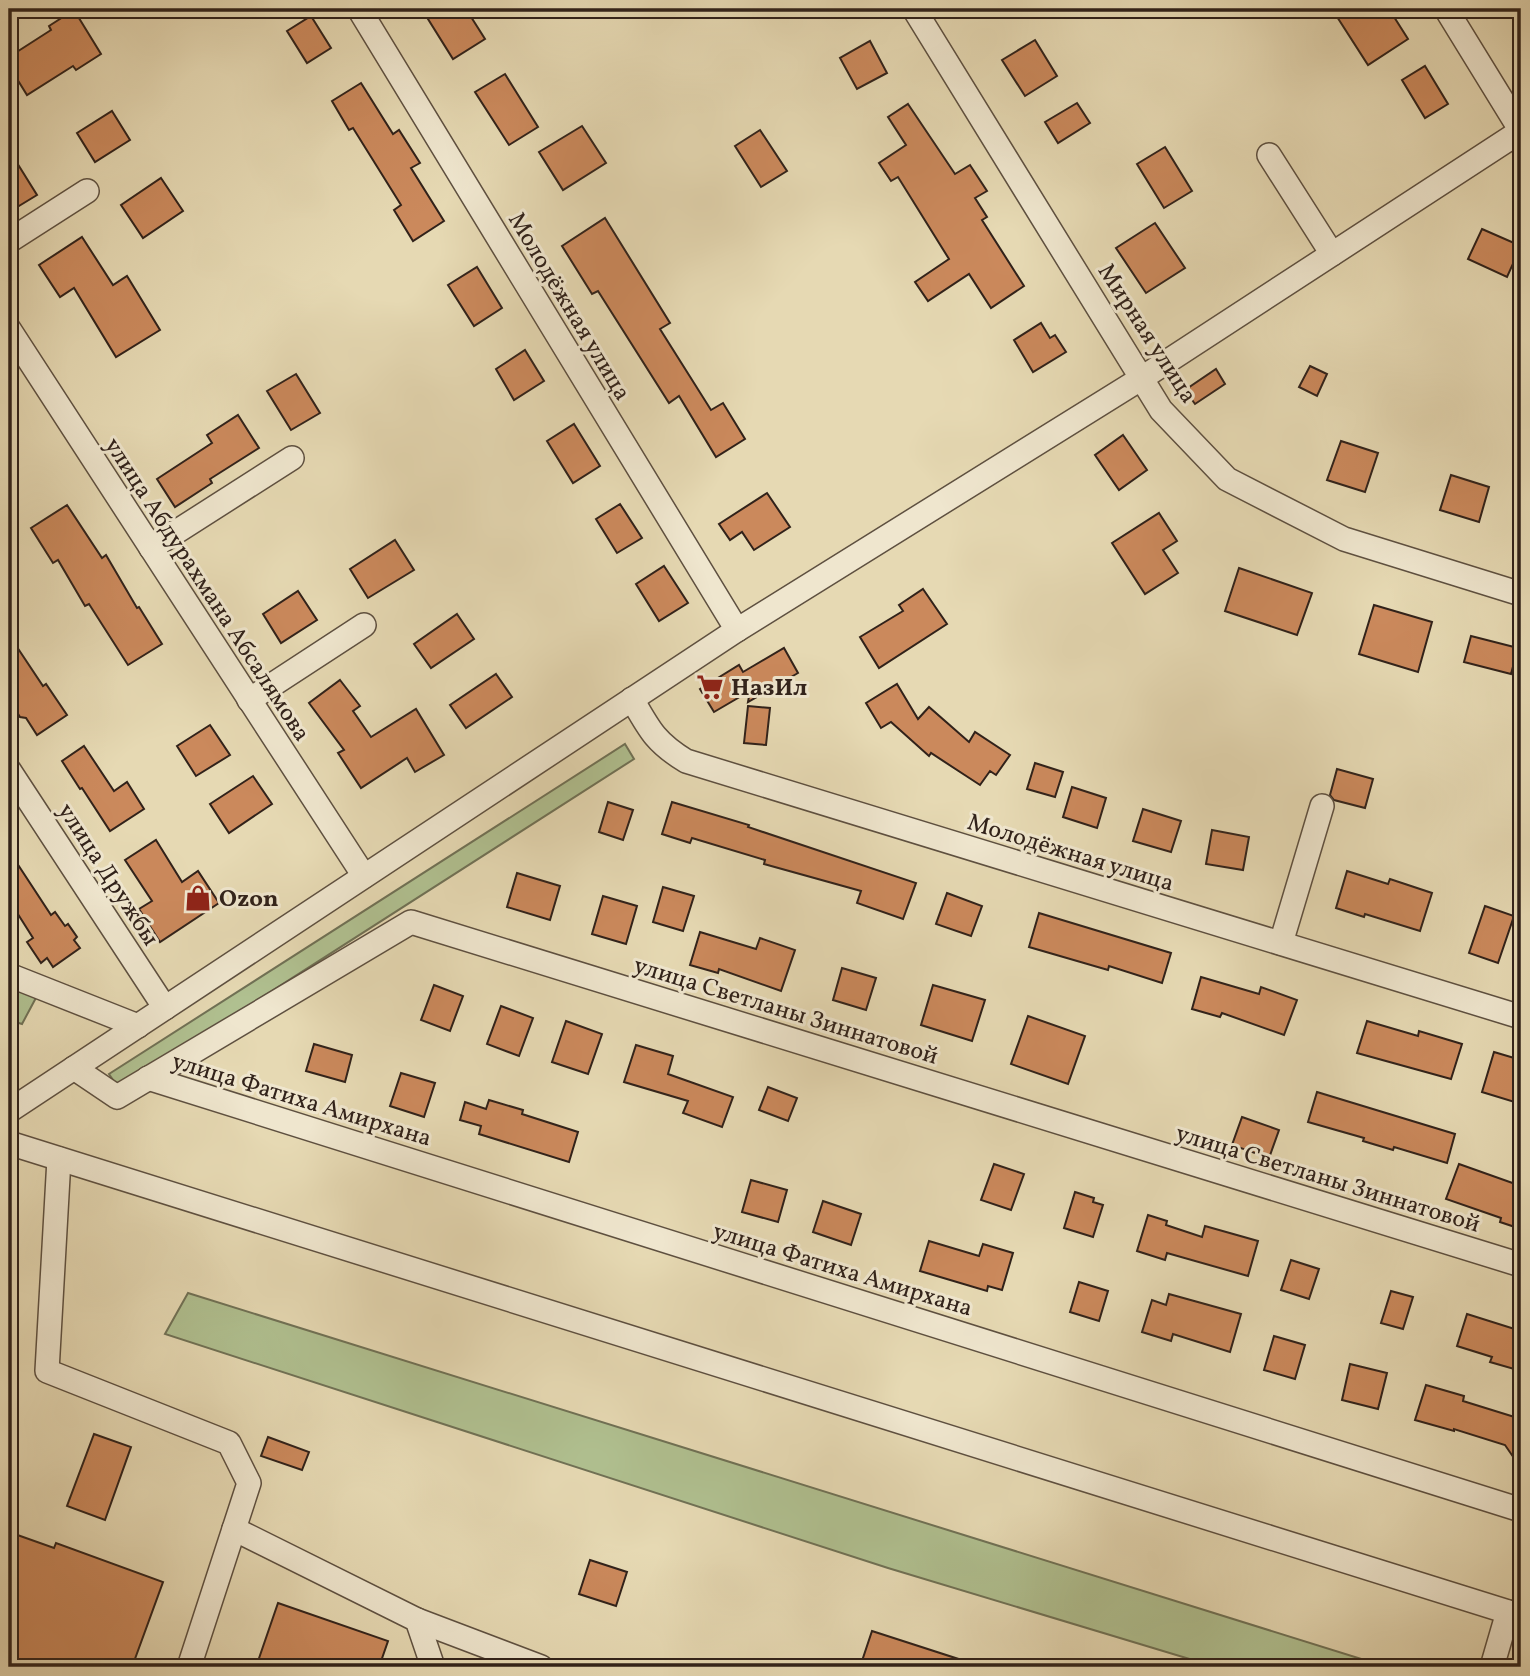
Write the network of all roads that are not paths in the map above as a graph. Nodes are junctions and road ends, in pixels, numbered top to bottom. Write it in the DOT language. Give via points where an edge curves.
graph roads {
  1 [pos="359,9"];
  2 [pos="914,9"];
  3 [pos="1446,9"];
  4 [pos="1521,131"];
  5 [pos="1269,155"];
  6 [pos="87,191"];
  7 [pos="9,241"];
  8 [pos="1332,254"];
  9 [pos="9,329"];
  10 [pos="1142,378"];
  11 [pos="292,458"];
  12 [pos="150,548"];
  13 [pos="1521,594"];
  14 [pos="364,625"];
  15 [pos="737,630"];
  16 [pos="632,699"];
  17 [pos="249,700"];
  18 [pos="9,770"];
  19 [pos="1322,806"];
  20 [pos="364,876"];
  21 [pos="1281,943"];
  22 [pos="9,975"];
  23 [pos="165,1008"];
  24 [pos="1521,1017"];
  25 [pos="138,1026"];
  26 [pos="74,1068"];
  27 [pos="148,1078"];
  28 [pos="9,1111"];
  29 [pos="9,1143"];
  30 [pos="60,1159"];
  31 [pos="1521,1265"];
  32 [pos="1521,1510"];
  33 [pos="234,1529"];
  34 [pos="1515,1614"];
  35 [pos="417,1620"];
  36 [pos="189,1667"];
  37 [pos="433,1667"];
  38 [pos="541,1667"];
  39 [pos="1492,1667"];
  1 -- 15 [label="street, Молодёжная улица"];
  2 -- 10 [label="street, Мирная улица"];
  3 -- 4 [label="street"];
  4 -- 8 [label="street"];
  5 -- 8 [label="street"];
  6 -- 7 [label="street"];
  8 -- 10 [label="street"];
  9 -- 12 [label="street, улица Абдурахмана Абсалямова"];
  10 -- 13 [label="street, Мирная улица" via="1161,410 1227,479 1344,539"];
  10 -- 15 [label="street"];
  11 -- 12 [label="street"];
  12 -- 17 [label="street, улица Абдурахмана Абсалямова"];
  14 -- 17 [label="street"];
  15 -- 16 [label="street"];
  16 -- 20 [label="street"];
  16 -- 21 [label="street, Молодёжная улица" via="666,749 685,761"];
  17 -- 20 [label="street, улица Абдурахмана Абсалямова"];
  18 -- 23 [label="street, улица Дружбы"];
  19 -- 21 [label="street"];
  20 -- 23 [label="street"];
  21 -- 24 [label="street, Молодёжная улица"];
  22 -- 25 [label="street"];
  23 -- 25 [label="street"];
  25 -- 26 [label="street"];
  26 -- 27 [label="street, улица Светланы Зиннатовой" via="117,1097"];
  26 -- 28 [label="street"];
  27 -- 31 [label="street, улица Светланы Зиннатовой" via="411,922"];
  27 -- 32 [label="street, улица Фатиха Амирхана"];
  29 -- 30 [label="street"];
  30 -- 33 [label="street" via="47,1371 229,1443 249,1483"];
  30 -- 34 [label="street"];
  33 -- 35 [label="street"];
  33 -- 36 [label="street"];
  34 -- 39 [label="street"];
  35 -- 37 [label="street"];
  35 -- 38 [label="street"];
}
